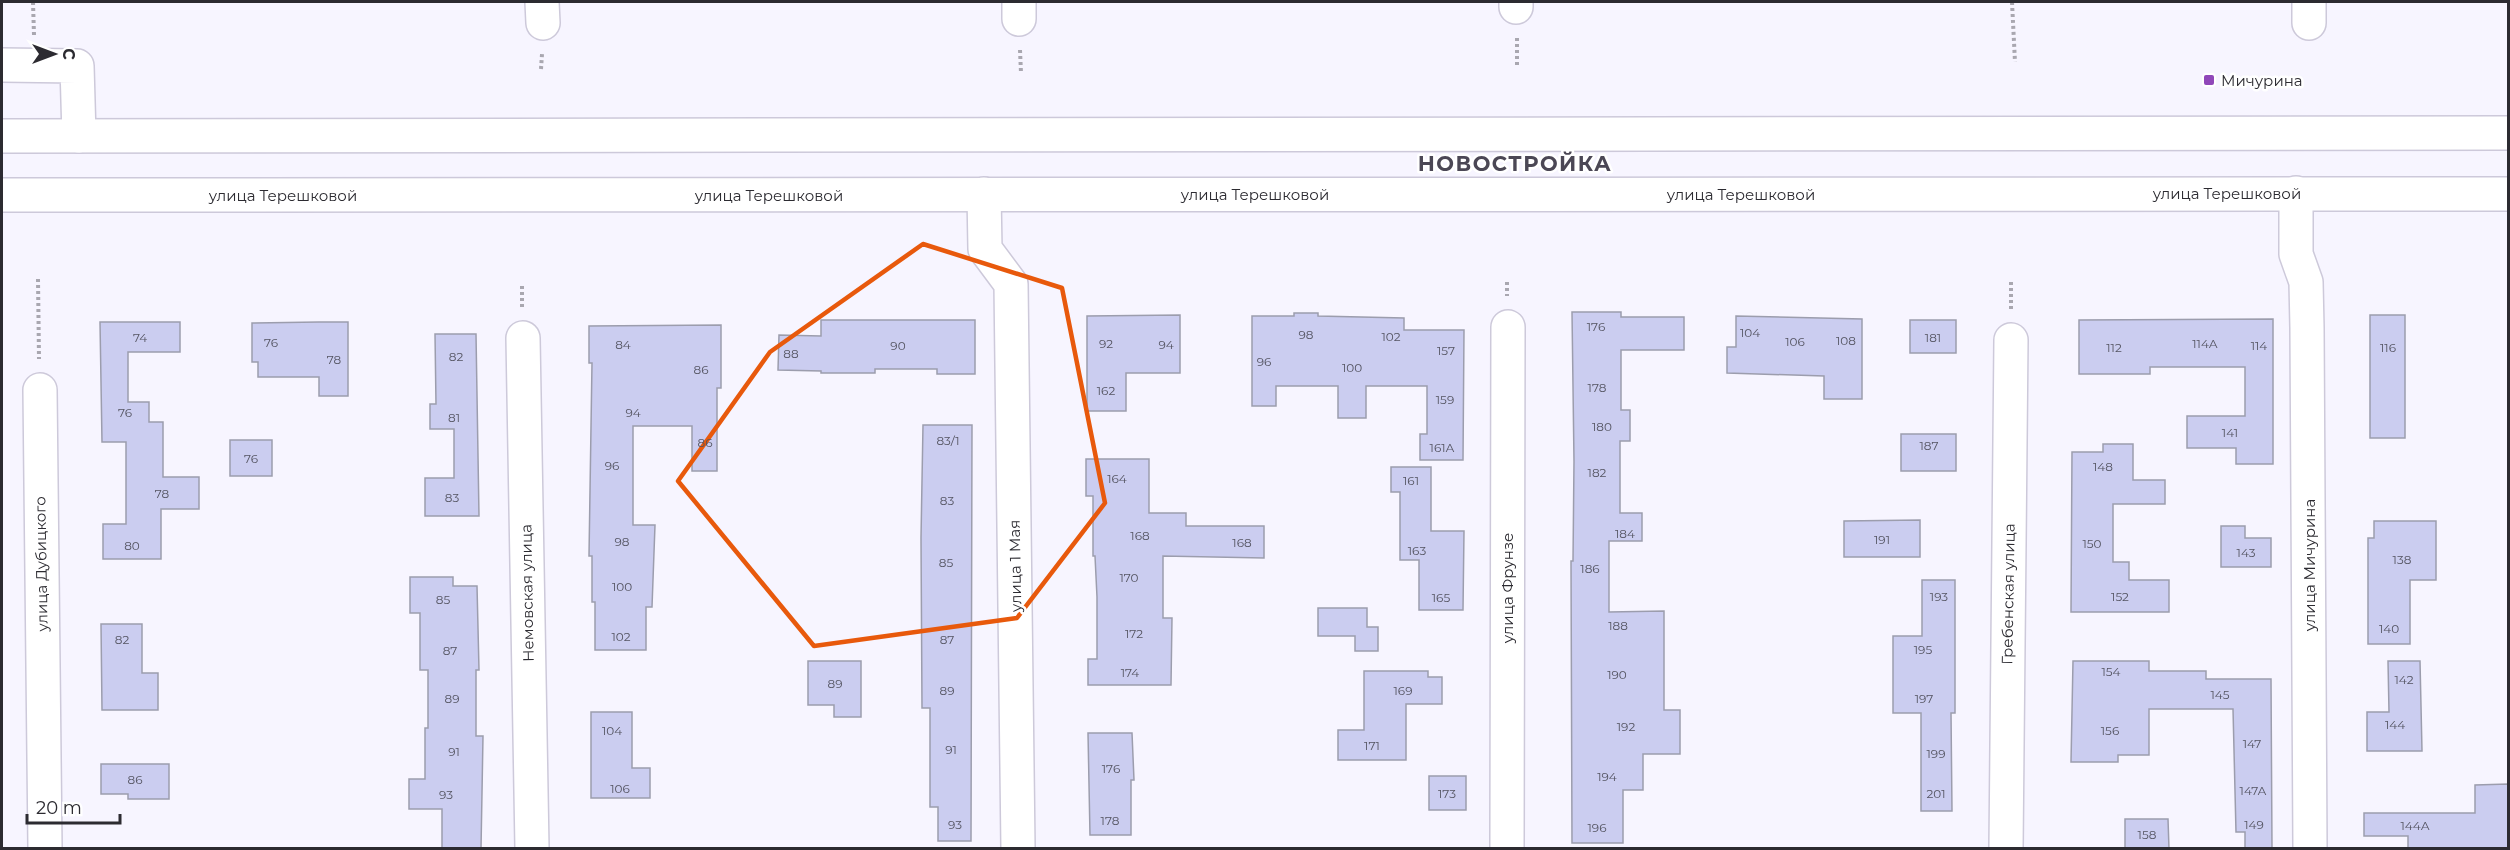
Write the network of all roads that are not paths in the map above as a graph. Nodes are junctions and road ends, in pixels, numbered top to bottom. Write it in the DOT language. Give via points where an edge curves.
graph roads {
  1 [pos="2,65"];
  2 [pos="2508,133"];
  3 [pos="2,136"];
  4 [pos="79,136"];
  5 [pos="2296,193"];
  6 [pos="984,194"];
  7 [pos="2508,194"];
  8 [pos="2,195"];
  9 [pos="1508,327"];
  10 [pos="523,338"];
  11 [pos="2011,340"];
  12 [pos="39,390"];
  13 [pos="45,849"];
  14 [pos="532,849"];
  15 [pos="1018,849"];
  16 [pos="1507,849"];
  17 [pos="2006,849"];
  18 [pos="2310,849"];
  1 -- 4 [label="main road" via="77,66"];
  2 -- 4 [label="main road"];
  3 -- 4 [label="main road"];
  5 -- 6 [label="main road, улица Терешковой"];
  5 -- 7 [label="main road, улица Терешковой"];
  5 -- 18 [label="main road, улица Мичурина" via="2296,254 2306,282"];
  6 -- 8 [label="main road, улица Терешковой"];
  6 -- 15 [label="main road, улица 1 Мая" via="985,249 1011,284"];
  9 -- 16 [label="main road, улица Фрунзе"];
  10 -- 14 [label="main road, Немовская улица"];
  11 -- 17 [label="main road, Гребенская улица"];
  12 -- 13 [label="main road, улица Дубицкого"];
}
